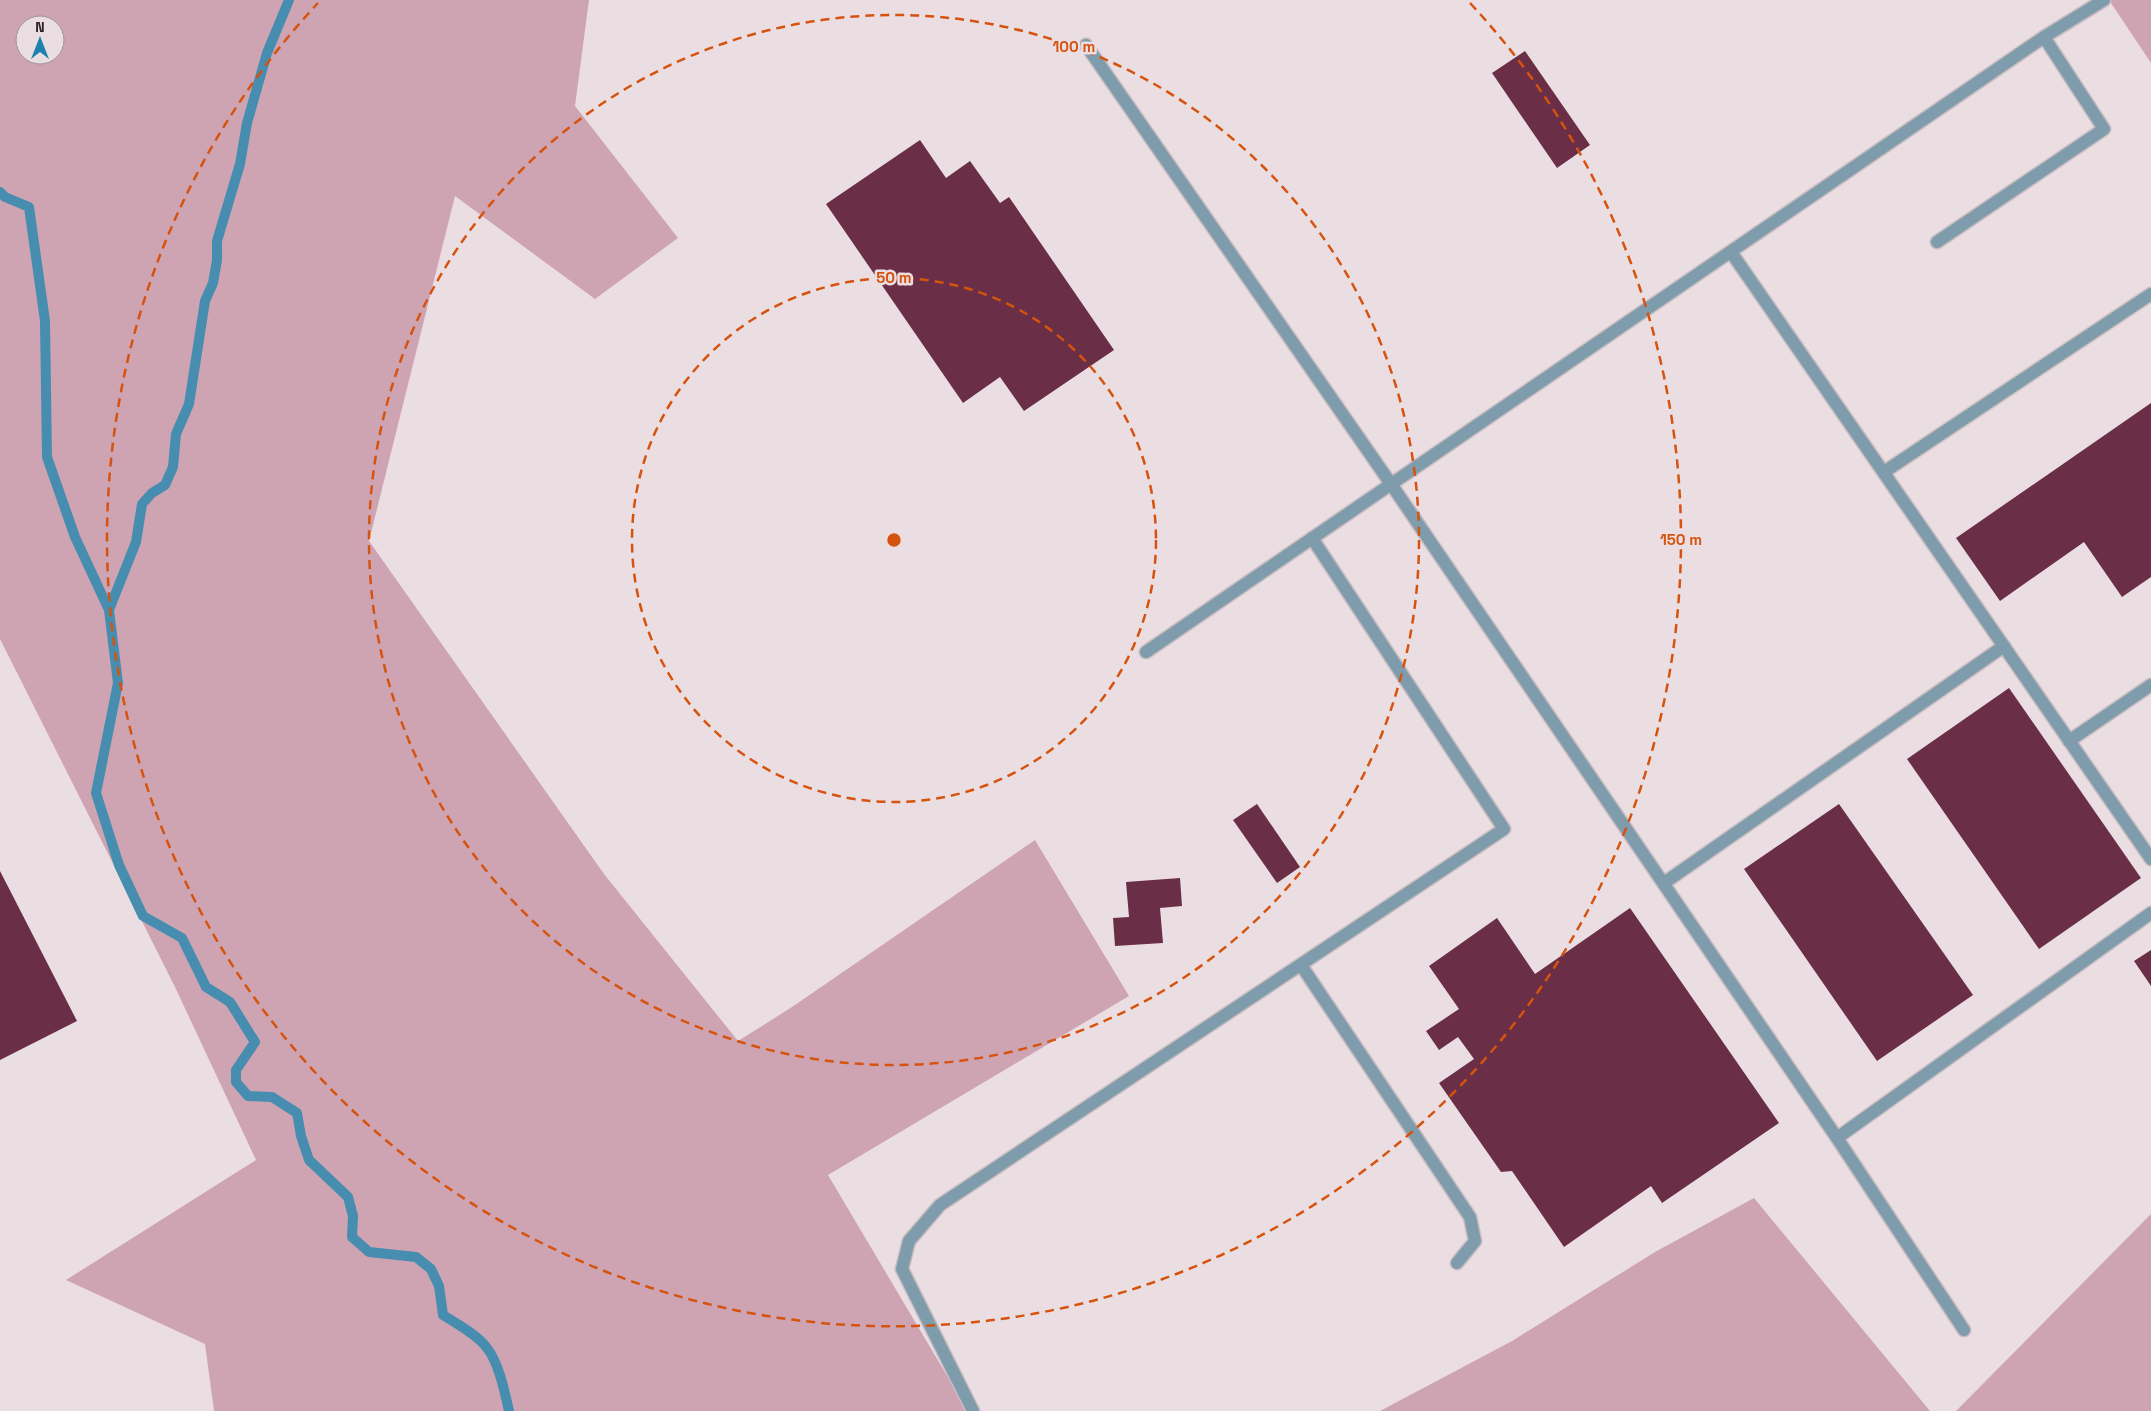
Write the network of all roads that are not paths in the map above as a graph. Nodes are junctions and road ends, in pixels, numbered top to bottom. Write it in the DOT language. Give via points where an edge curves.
graph roads {
  1 [pos="2104,0"];
  2 [pos="2044,36"];
  3 [pos="1086,45"];
  4 [pos="1937,242"];
  5 [pos="1731,252"];
  6 [pos="2151,294"];
  7 [pos="1884,472"];
  8 [pos="1391,484"];
  9 [pos="1312,538"];
  10 [pos="2004,646"];
  11 [pos="1146,652"];
  12 [pos="2151,685"];
  13 [pos="2069,741"];
  14 [pos="2151,859"];
  15 [pos="1664,883"];
  16 [pos="2151,913"];
  17 [pos="1301,965"];
  18 [pos="1837,1138"];
  19 [pos="1457,1263"];
  20 [pos="1964,1330"];
  21 [pos="973,1411"];
  1 -- 2 [label="lane"];
  2 -- 4 [label="lane" via="2104,129"];
  2 -- 5 [label="lane"];
  3 -- 8 [label="lane"];
  5 -- 7 [label="lane"];
  5 -- 8 [label="lane"];
  6 -- 7 [label="lane"];
  7 -- 10 [label="lane"];
  8 -- 9 [label="lane"];
  8 -- 15 [label="lane"];
  9 -- 11 [label="lane"];
  9 -- 17 [label="lane" via="1504,829"];
  10 -- 13 [label="lane"];
  10 -- 15 [label="lane"];
  12 -- 13 [label="lane"];
  13 -- 14 [label="lane"];
  15 -- 18 [label="lane"];
  16 -- 18 [label="lane"];
  17 -- 19 [label="lane" via="1470,1217 1474,1241"];
  17 -- 21 [label="lane" via="940,1205 909,1241 902,1269"];
  18 -- 20 [label="lane"];
}
